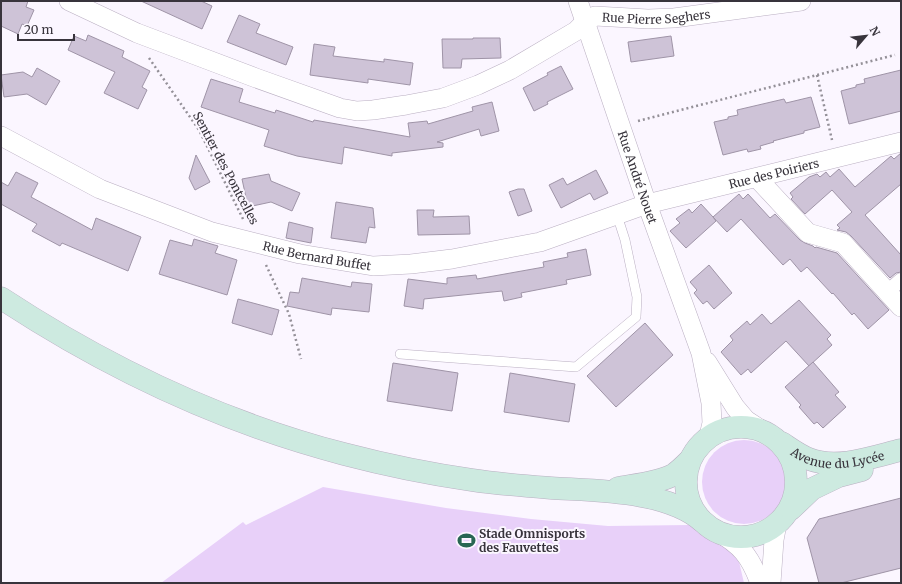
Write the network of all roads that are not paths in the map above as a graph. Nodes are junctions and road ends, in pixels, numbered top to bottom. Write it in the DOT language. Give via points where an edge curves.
graph roads {
  1 [pos="69,1"];
  2 [pos="578,1"];
  3 [pos="801,1"];
  4 [pos="585,22"];
  5 [pos="1,136"];
  6 [pos="901,142"];
  7 [pos="757,178"];
  8 [pos="647,204"];
  9 [pos="617,215"];
  10 [pos="894,286"];
  11 [pos="1,298"];
  12 [pos="901,307"];
  13 [pos="702,353"];
  14 [pos="400,354"];
  15 [pos="769,435"];
  16 [pos="709,436"];
  17 [pos="901,450"];
  18 [pos="689,461"];
  19 [pos="901,462"];
  20 [pos="607,491"];
  21 [pos="782,519"];
  22 [pos="709,526"];
  23 [pos="760,583"];
  24 [pos="771,583"];
  1 -- 4 [label="street" via="137,33 340,108 357,111 443,98 478,85 510,70 576,31"];
  2 -- 4 [label="street, Rue André Nouet"];
  3 -- 4 [label="street, Rue Pierre Seghers" via="648,20 595,16"];
  4 -- 8 [label="street, Rue André Nouet"];
  5 -- 9 [label="street, Rue Bernard Buffet" via="100,189 212,232 300,254 373,266 452,259 540,242"];
  6 -- 7 [label="street, Rue des Poiriers"];
  7 -- 8 [label="street, Rue des Poiriers"];
  7 -- 10 [label="street" via="808,233 843,243"];
  8 -- 9 [label="street, Rue Bernard Buffet"];
  8 -- 13 [label="street, Rue André Nouet"];
  9 -- 14 [label="lane" via="625,240 636,297 636,317 576,367"];
  10 -- 12 [label="street"];
  11 -- 20 [label="main road" via="90,353 149,383 254,427 296,441 345,455 472,480"];
  13 -- 15 [label="street, Rue André Nouet" via="735,407 746,420"];
  13 -- 16 [label="street, Rue André Nouet" via="711,403 712,424"];
  15 -- 16 [label="main road" via="742,426 725,428"];
  15 -- 17 [label="main road, Avenue du Lycée" via="793,451 827,463 846,462"];
  15 -- 21 [label="main road" via="788,452 795,467 797,483 794,499"];
  16 -- 18 [label="main road"];
  18 -- 20 [label="main road" via="672,476"];
  18 -- 22 [label="main road" via="685,477 686,493 692,508"];
  19 -- 21 [label="main road, Avenue du Lycée" via="849,473 824,482 808,492"];
  20 -- 22 [label="main road" via="657,499 675,505 694,514"];
  21 -- 22 [label="main road" via="763,533 747,537 731,537"];
  21 -- 24 [label="street" via="774,540"];
  22 -- 23 [label="street" via="742,549"];
}
